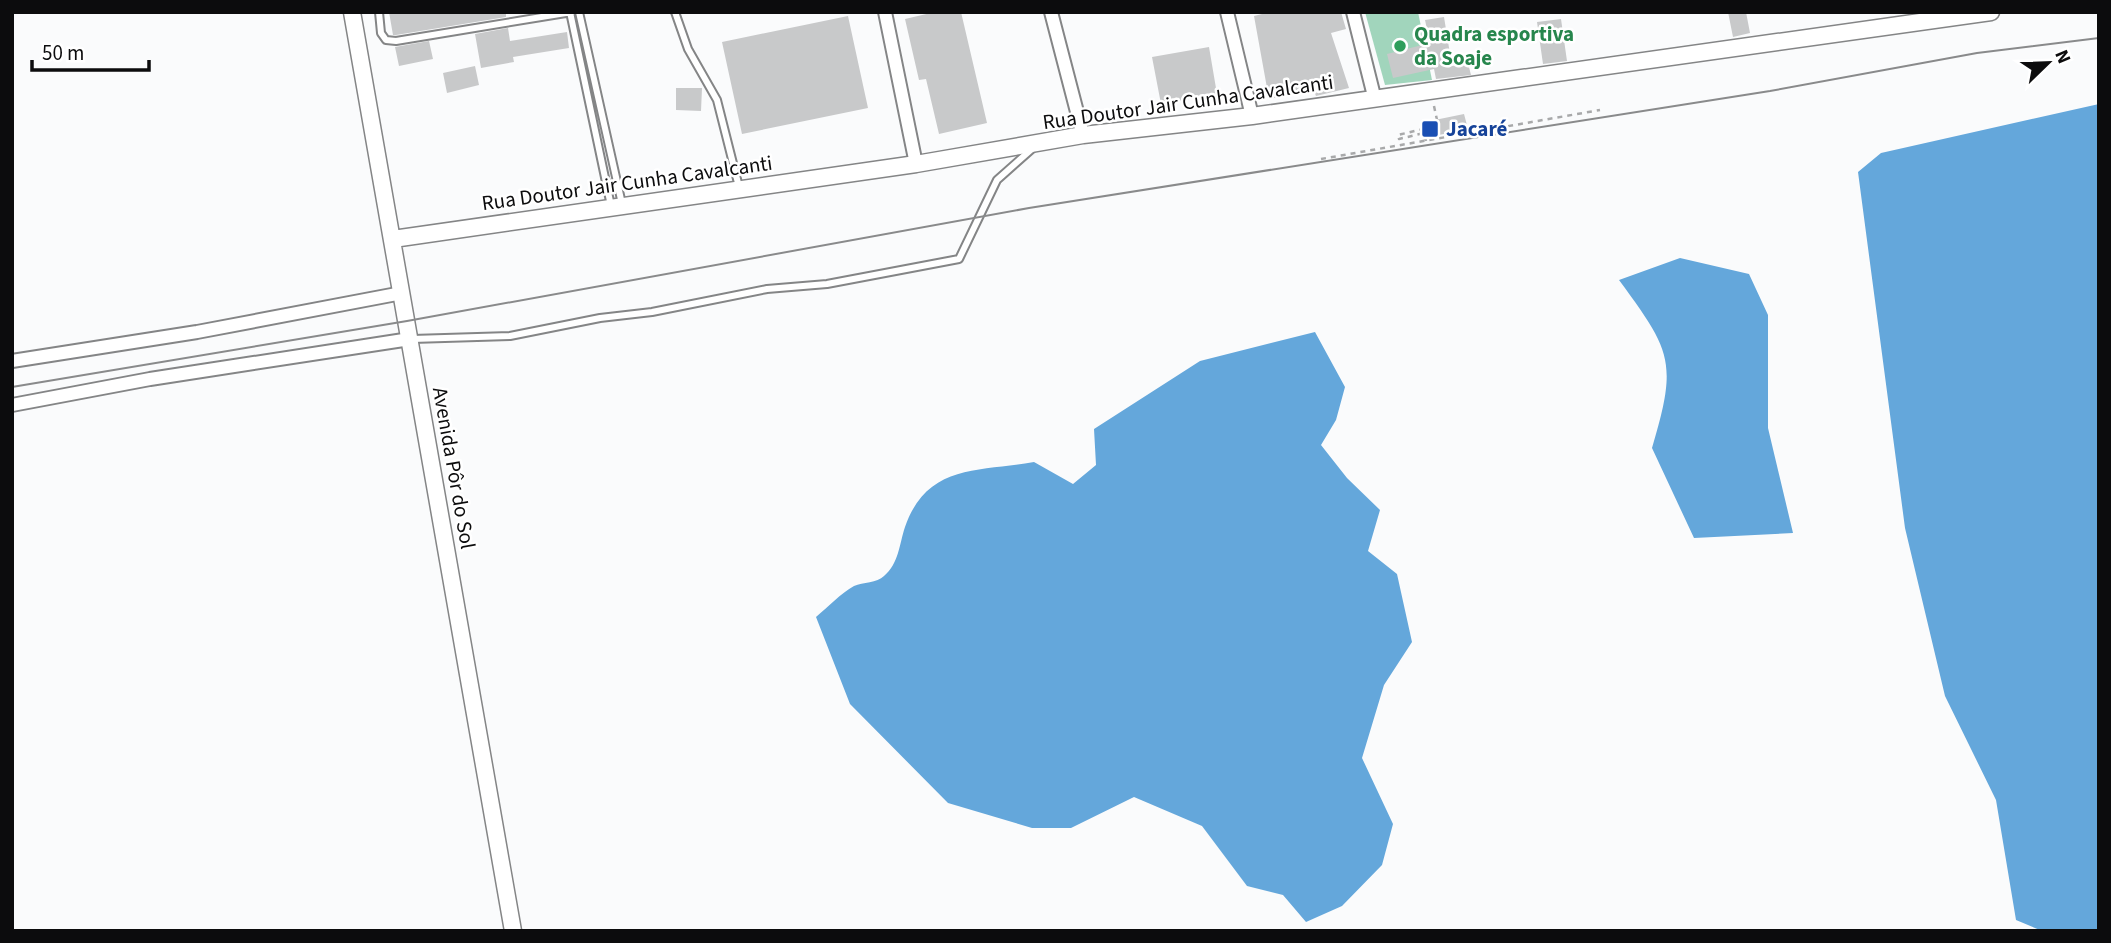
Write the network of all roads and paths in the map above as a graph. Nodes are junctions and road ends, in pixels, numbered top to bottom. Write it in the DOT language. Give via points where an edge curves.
graph roads {
  1 [pos="352,12"];
  2 [pos="379,12"];
  3 [pos="571,12"];
  4 [pos="579,12"];
  5 [pos="675,12"];
  6 [pos="885,12"];
  7 [pos="1051,12"];
  8 [pos="1227,12"];
  9 [pos="1353,12"];
  10 [pos="1991,12"];
  11 [pos="1374,96"];
  12 [pos="1600,110"];
  13 [pos="1252,116"];
  14 [pos="1427,128"];
  15 [pos="1083,135"];
  16 [pos="1426,141"];
  17 [pos="1038,144"];
  18 [pos="1321,159"];
  19 [pos="916,164"];
  20 [pos="739,187"];
  21 [pos="616,205"];
  22 [pos="393,239"];
  23 [pos="402,293"];
  24 [pos="410,339"];
  25 [pos="12,361"];
  26 [pos="12,405"];
  27 [pos="513,931"];
  1 -- 22 [label="street, Avenida Pôr do Sol"];
  2 -- 3 [label="lane" via="381,33 386,40 396,41"];
  3 -- 21 [label="lane"];
  4 -- 21 [label="lane"];
  5 -- 20 [label="lane" via="688,49 717,100"];
  6 -- 19 [label="street"];
  7 -- 15 [label="street"];
  8 -- 13 [label="street"];
  9 -- 11 [label="street"];
  10 -- 11 [label="street, Rua Doutor Jair Cunha Cavalcanti"];
  11 -- 13 [label="street, Rua Doutor Jair Cunha Cavalcanti"];
  12 -- 16 [label="path"];
  13 -- 15 [label="street, Rua Doutor Jair Cunha Cavalcanti"];
  14 -- 16 [label="path" via="1398,135 1399,139 1424,133"];
  15 -- 17 [label="street, Rua Doutor Jair Cunha Cavalcanti"];
  16 -- 18 [label="path"];
  17 -- 19 [label="street, Rua Doutor Jair Cunha Cavalcanti"];
  17 -- 24 [label="lane" via="998,180 959,259 510,336"];
  19 -- 20 [label="street, Rua Doutor Jair Cunha Cavalcanti"];
  20 -- 21 [label="street, Rua Doutor Jair Cunha Cavalcanti"];
  21 -- 22 [label="street, Rua Doutor Jair Cunha Cavalcanti"];
  22 -- 23 [label="street, Avenida Pôr do Sol"];
  23 -- 24 [label="street, Avenida Pôr do Sol"];
  23 -- 25 [label="street"];
  24 -- 26 [label="street"];
  24 -- 27 [label="street, Avenida Pôr do Sol"];
}
